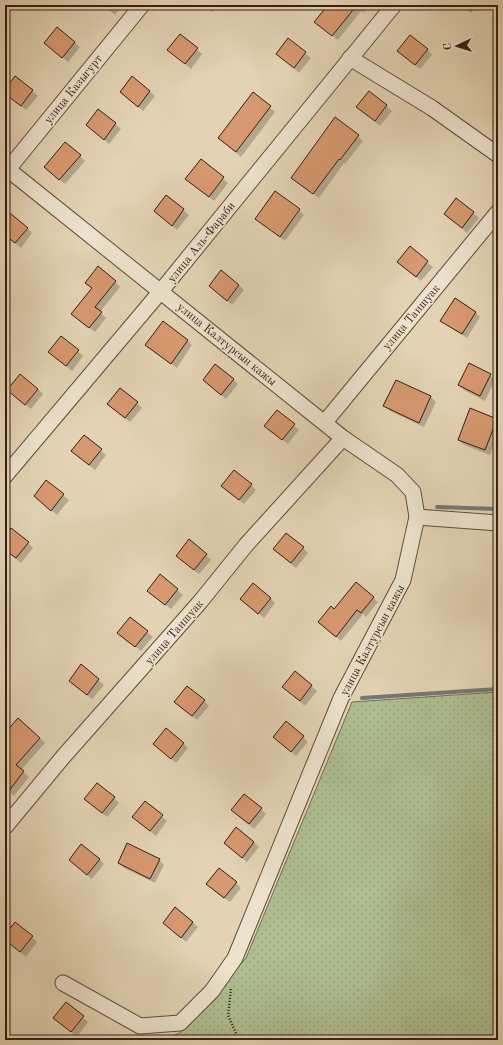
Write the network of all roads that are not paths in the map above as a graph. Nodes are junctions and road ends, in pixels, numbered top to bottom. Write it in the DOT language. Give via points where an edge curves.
graph roads {
  1 [pos="142,5"];
  2 [pos="394,5"];
  3 [pos="350,58"];
  4 [pos="498,154"];
  5 [pos="6,170"];
  6 [pos="498,212"];
  7 [pos="161,291"];
  8 [pos="325,422"];
  9 [pos="343,438"];
  10 [pos="5,476"];
  11 [pos="417,517"];
  12 [pos="498,523"];
  13 [pos="5,827"];
  14 [pos="63,983"];
  1 -- 5 [label="street, улица Казыгурт"];
  2 -- 3 [label="street, улица Аль-Фараби"];
  3 -- 4 [label="street" via="432,108"];
  3 -- 7 [label="street, улица Аль-Фараби"];
  5 -- 7 [label="street, улица Калтурсын кажы"];
  6 -- 8 [label="street, улица Таншуак"];
  7 -- 8 [label="street, улица Калтурсын кажы"];
  7 -- 10 [label="street, улица Аль-Фараби"];
  8 -- 9 [label="street, улица Калтурсын кажы"];
  9 -- 11 [label="street, улица Калтурсын кажы" via="397,475 413,492"];
  9 -- 13 [label="street, улица Таншуак" via="246,545 200,602 63,757"];
  11 -- 12 [label="street"];
  11 -- 14 [label="street, улица Калтурсын кажы" via="403,580 341,698 235,958 212,991 180,1023 140,1026"];
}
